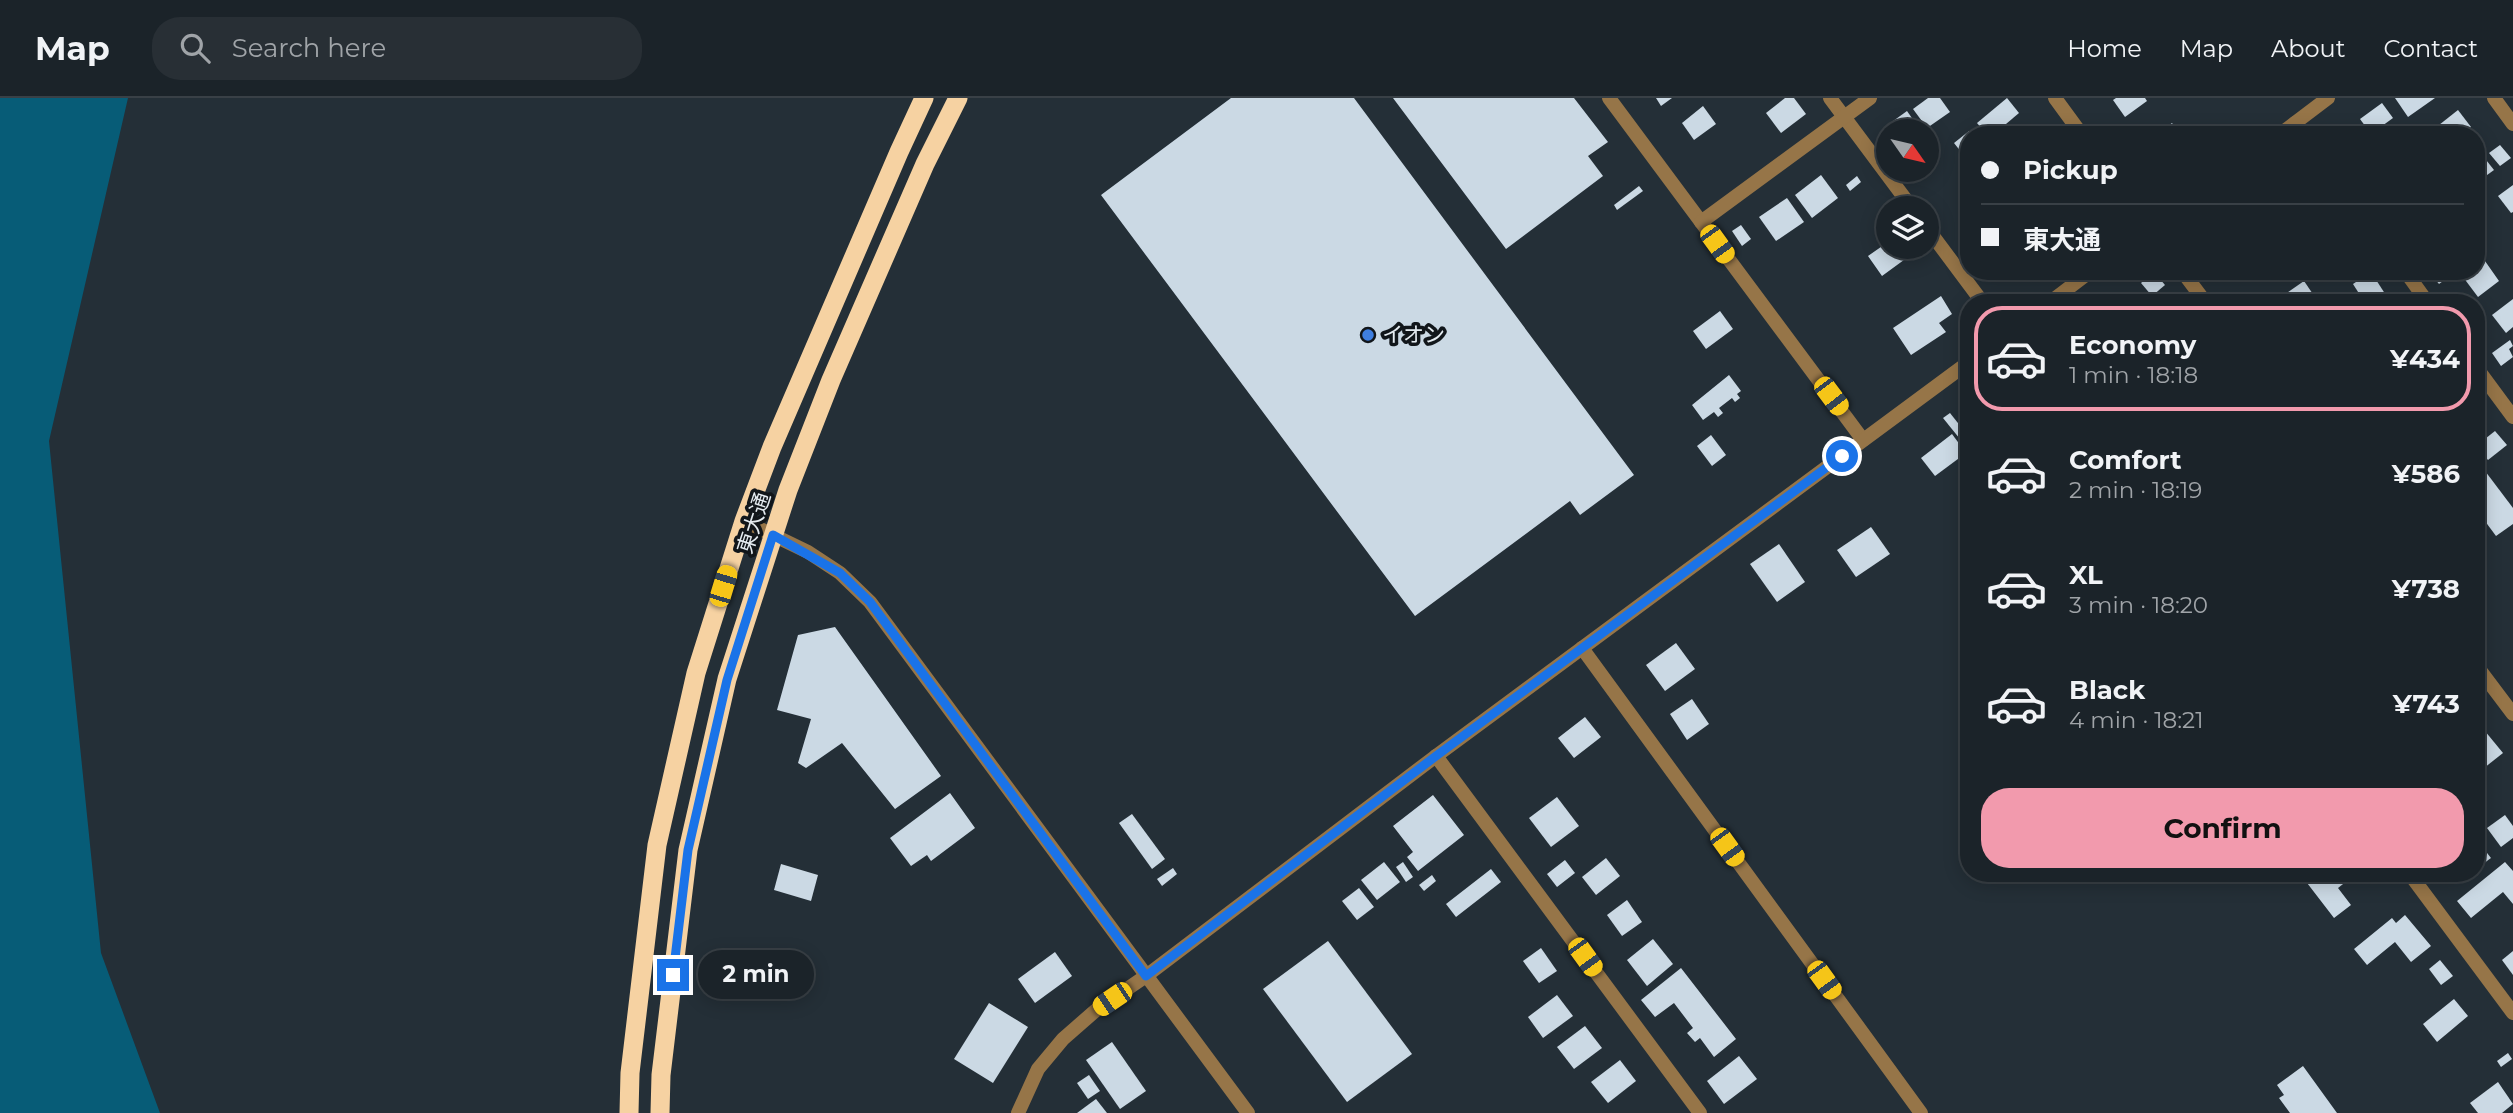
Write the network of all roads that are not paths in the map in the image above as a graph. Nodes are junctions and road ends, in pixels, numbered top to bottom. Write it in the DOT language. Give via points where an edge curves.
graph roads {
  1 [pos="924,98"];
  2 [pos="958,98"];
  3 [pos="1609,98"];
  4 [pos="1830,98"];
  5 [pos="1870,98"];
  6 [pos="2055,98"];
  7 [pos="2328,98"];
  8 [pos="2494,98"];
  9 [pos="1844,118"];
  10 [pos="2513,124"];
  11 [pos="2075,126"];
  12 [pos="2303,126"];
  13 [pos="1903,196"];
  14 [pos="1701,222"];
  15 [pos="1939,244"];
  16 [pos="1960,272"];
  17 [pos="2079,280"];
  18 [pos="2061,294"];
  19 [pos="1960,369"];
  20 [pos="2485,379"];
  21 [pos="2513,417"];
  22 [pos="1863,440"];
  23 [pos="744,521"];
  24 [pos="773,535"];
  25 [pos="1581,648"];
  26 [pos="2485,677"];
  27 [pos="2513,714"];
  28 [pos="1436,756"];
  29 [pos="2416,882"];
  30 [pos="1146,976"];
  31 [pos="2513,1013"];
  32 [pos="629,1113"];
  33 [pos="660,1113"];
  34 [pos="1018,1113"];
  35 [pos="1248,1113"];
  36 [pos="1700,1113"];
  37 [pos="1921,1113"];
  1 -- 23 [label="highway, 東大通" via="806,365"];
  2 -- 24 [label="highway, 東大通" via="831,380"];
  3 -- 14 [label="street"];
  4 -- 9 [label="street"];
  5 -- 9 [label="street"];
  6 -- 11 [label="street"];
  7 -- 12 [label="street"];
  8 -- 10 [label="street"];
  9 -- 13 [label="street"];
  9 -- 14 [label="street"];
  14 -- 22 [label="street"];
  15 -- 16 [label="street"];
  17 -- 18 [label="street"];
  19 -- 22 [label="street"];
  20 -- 21 [label="street"];
  22 -- 25 [label="street"];
  23 -- 24 [label="street"];
  23 -- 32 [label="highway, 東大通" via="696,673 657,845"];
  24 -- 30 [label="street" via="840,573 870,602"];
  24 -- 33 [label="highway, 東大通" via="727,680 688,850"];
  25 -- 28 [label="street"];
  25 -- 37 [label="street"];
  26 -- 27 [label="street"];
  28 -- 30 [label="street"];
  28 -- 36 [label="street"];
  29 -- 31 [label="street"];
  30 -- 34 [label="street" via="1063,1039 1038,1069"];
  30 -- 35 [label="street"];
}
